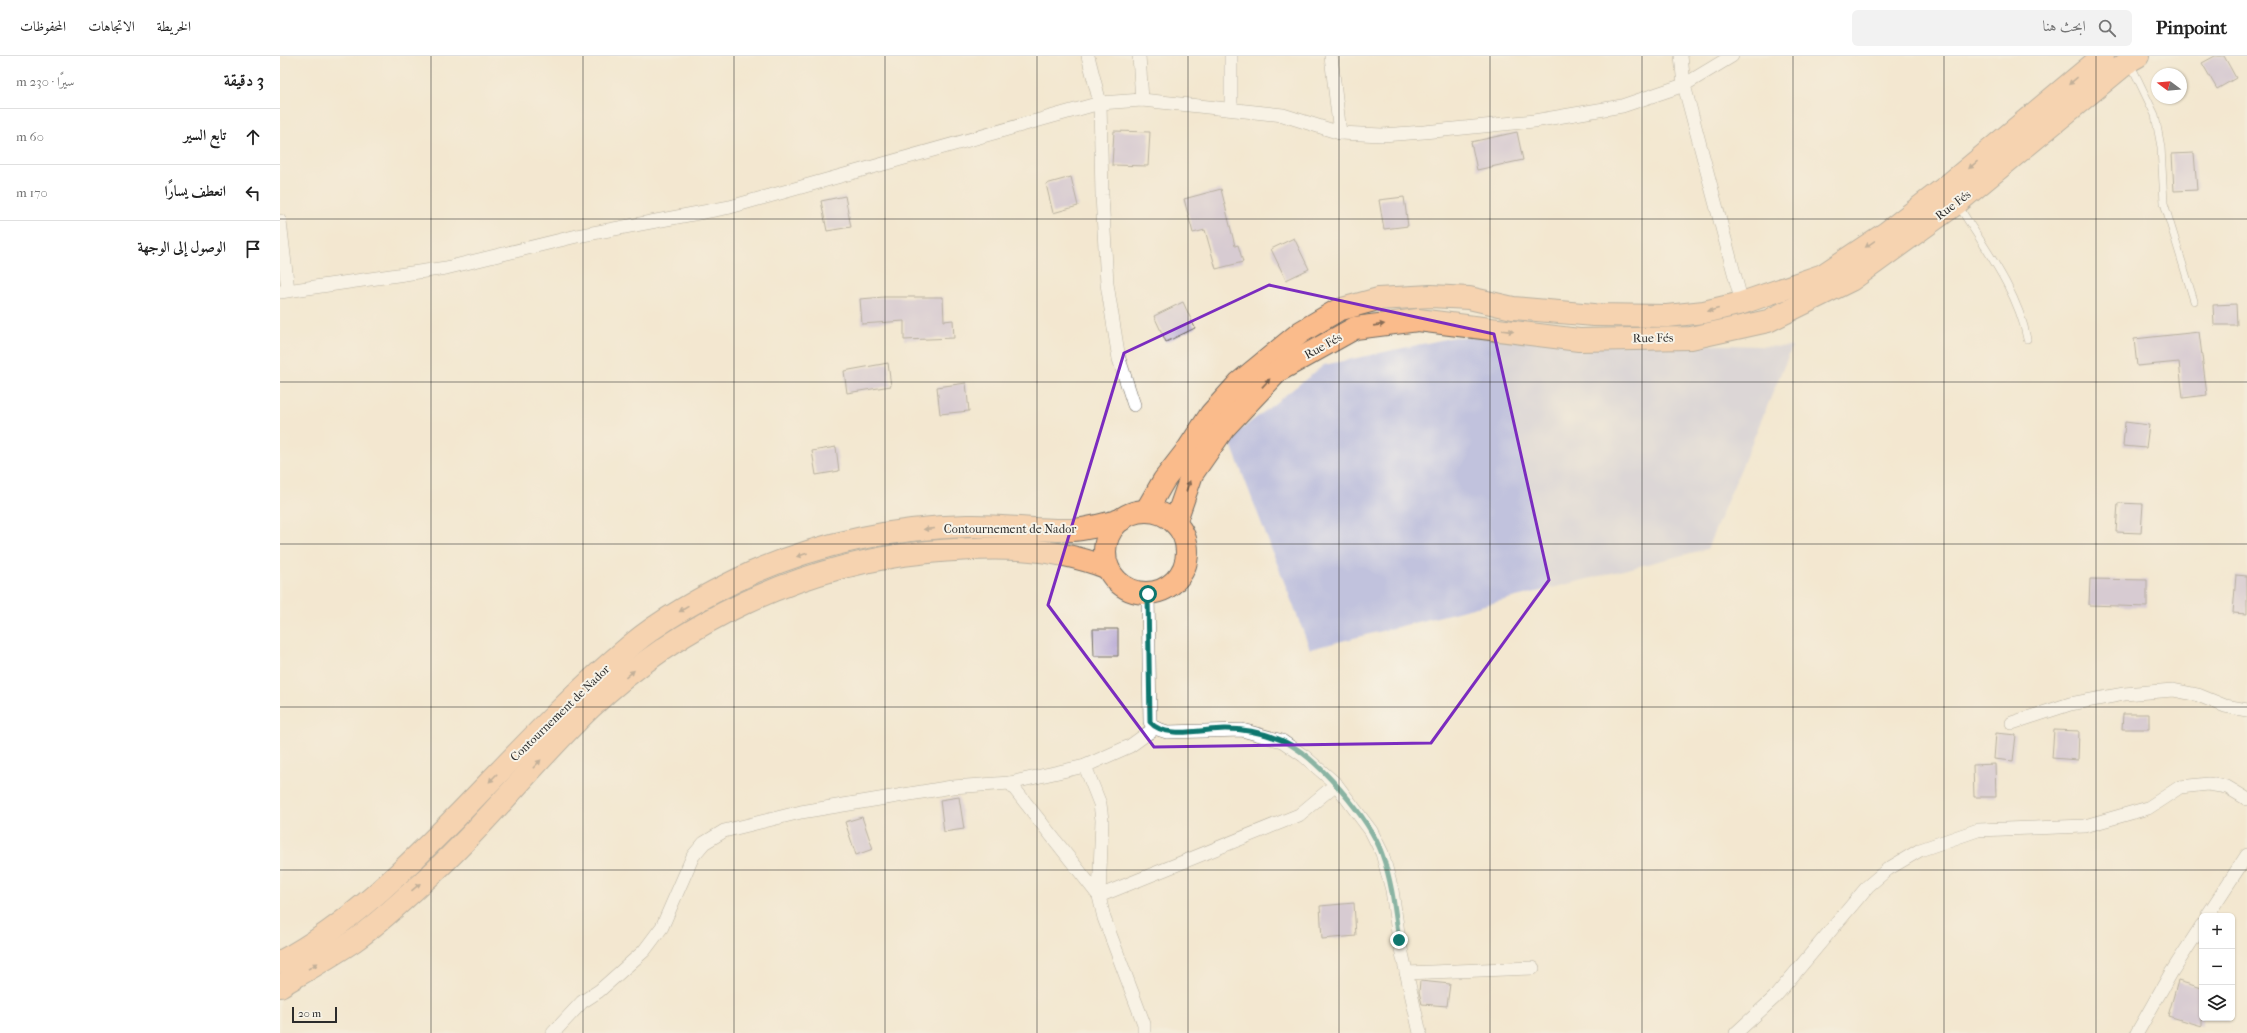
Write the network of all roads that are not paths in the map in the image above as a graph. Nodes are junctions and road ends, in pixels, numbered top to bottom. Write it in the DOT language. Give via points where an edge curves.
graph roads {
  1 [pos="1088,56"];
  2 [pos="1140,56"];
  3 [pos="1231,56"];
  4 [pos="1331,56"];
  5 [pos="1681,56"];
  6 [pos="1732,56"];
  7 [pos="2103,56"];
  8 [pos="2133,58"];
  9 [pos="1684,84"];
  10 [pos="1142,100"];
  11 [pos="1100,103"];
  12 [pos="1231,108"];
  13 [pos="1340,133"];
  14 [pos="1957,203"];
  15 [pos="280,221"];
  16 [pos="284,291"];
  17 [pos="2194,301"];
  18 [pos="1742,303"];
  19 [pos="2028,339"];
  20 [pos="1134,405"];
  21 [pos="1146,511"];
  22 [pos="1121,520"];
  23 [pos="1175,523"];
  24 [pos="1108,568"];
  25 [pos="1148,594"];
  26 [pos="2247,710"];
  27 [pos="2012,724"];
  28 [pos="1155,728"];
  29 [pos="1085,766"];
  30 [pos="1010,783"];
  31 [pos="1336,784"];
  32 [pos="2247,799"];
  33 [pos="2247,855"];
  34 [pos="1099,896"];
  35 [pos="2210,913"];
  36 [pos="2199,929"];
  37 [pos="280,962"];
  38 [pos="1533,968"];
  39 [pos="1406,973"];
  40 [pos="280,986"];
  41 [pos="554,1033"];
  42 [pos="1144,1033"];
  43 [pos="1420,1033"];
  44 [pos="1736,1033"];
  45 [pos="2137,1033"];
  1 -- 11 [label="street"];
  2 -- 10 [label="street"];
  3 -- 12 [label="street"];
  4 -- 13 [label="street"];
  5 -- 9 [label="street"];
  6 -- 9 [label="street"];
  7 -- 18 [label="highway, Rue Fés, one-way" via="1947,186 1886,233 1823,275"];
  8 -- 14 [label="highway, Rue Fés"];
  8 -- 17 [label="lane" via="2155,115 2161,147 2164,202"];
  9 -- 13 [label="street" via="1622,106 1534,121 1382,135"];
  9 -- 18 [label="street"];
  10 -- 11 [label="street"];
  10 -- 12 [label="street"];
  11 -- 16 [label="street" via="730,207 577,236 446,268"];
  11 -- 20 [label="street" via="1107,284 1119,359"];
  12 -- 13 [label="street" via="1283,115"];
  14 -- 19 [label="lane" via="2007,286"];
  23 -- 14 [label="highway, Rue Fés, one-way" via="1192,474 1224,428 1278,371 1355,328 1418,320 1579,340 1691,338 1768,321 1851,280"];
  15 -- 16 [label="street"];
  18 -- 21 [label="highway, Rue Fés, one-way" via="1704,312 1667,316 1594,315 1513,308 1468,298 1431,296 1378,299 1338,310 1301,332 1239,383 1211,414 1164,480"];
  21 -- 22 [label="highway"];
  21 -- 23 [label="highway" via="1162,514"];
  22 -- 24 [label="highway" via="1110,534 1105,551"];
  22 -- 37 [label="highway, Contournement de Nador, one-way" via="1070,530 968,526 896,532 825,547 757,571 722,587 660,623 631,645 577,693 422,852 379,892 336,925"];
  23 -- 25 [label="highway" via="1185,539 1187,558 1180,576 1166,588"];
  24 -- 25 [label="highway" via="1117,582 1131,591"];
  40 -- 24 [label="highway, Contournement de Nador, one-way" via="357,939 436,870 591,708 644,662 709,620 765,593 831,569 899,554 969,548 1038,550 1068,554"];
  25 -- 28 [label="street" via="1149,716"];
  26 -- 27 [label="street" via="2172,690 2124,694 2070,704"];
  28 -- 29 [label="street" via="1130,746"];
  28 -- 31 [label="street" via="1172,732 1225,729 1282,740"];
  29 -- 30 [label="street"];
  29 -- 34 [label="street" via="1100,804 1102,820"];
  30 -- 34 [label="street"];
  30 -- 41 [label="street" via="952,787 809,811 724,831 704,843 693,856 662,927 644,951 582,1002"];
  31 -- 34 [label="street" via="1299,815"];
  31 -- 39 [label="street" via="1366,825 1382,853 1392,890"];
  32 -- 44 [label="street" via="2227,788 2208,784 2180,787 2148,808 2085,826 1978,830 1920,850 1888,869 1868,886 1774,998"];
  33 -- 35 [label="street"];
  34 -- 42 [label="street" via="1104,918 1144,1024"];
  36 -- 45 [label="street"];
  38 -- 39 [label="street"];
  39 -- 43 [label="street"];
}
